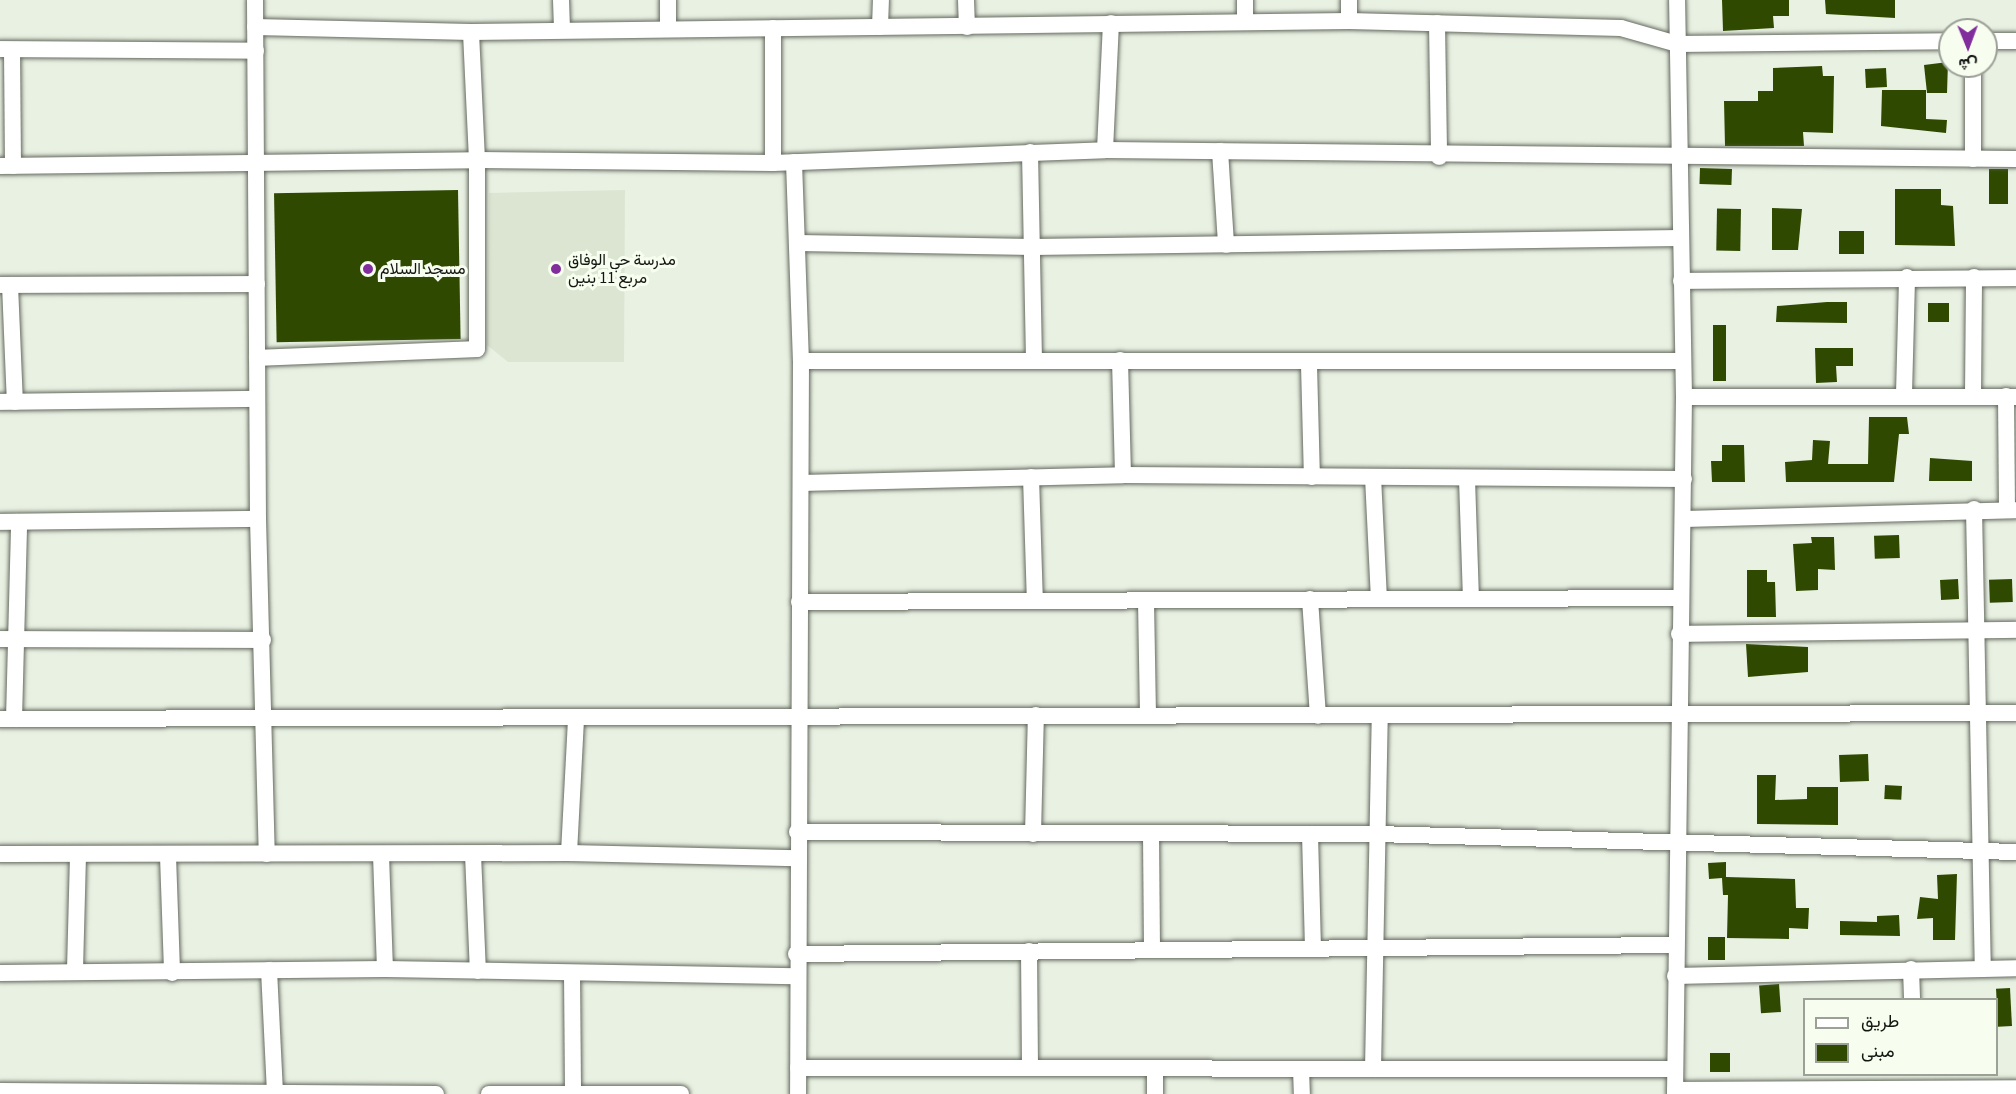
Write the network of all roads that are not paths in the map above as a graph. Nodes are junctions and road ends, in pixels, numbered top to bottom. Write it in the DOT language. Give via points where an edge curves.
graph roads {
  1 [pos="255,0"];
  2 [pos="561,0"];
  3 [pos="668,0"];
  4 [pos="881,0"];
  5 [pos="966,0"];
  6 [pos="1245,0"];
  7 [pos="1349,0"];
  8 [pos="1677,0"];
  9 [pos="1245,21"];
  10 [pos="1349,21"];
  11 [pos="1111,23"];
  12 [pos="1437,23"];
  13 [pos="255,27"];
  14 [pos="668,27"];
  15 [pos="880,27"];
  16 [pos="967,27"];
  17 [pos="773,28"];
  18 [pos="562,30"];
  19 [pos="471,32"];
  20 [pos="2016,40"];
  21 [pos="1938,41"];
  22 [pos="1998,41"];
  23 [pos="1677,44"];
  24 [pos="6,50"];
  25 [pos="256,51"];
  26 [pos="1973,78"];
  27 [pos="1105,150"];
  28 [pos="1220,151"];
  29 [pos="1030,152"];
  30 [pos="1439,157"];
  31 [pos="1677,159"];
  32 [pos="1973,159"];
  33 [pos="2016,159"];
  34 [pos="477,160"];
  35 [pos="794,162"];
  36 [pos="772,163"];
  37 [pos="258,164"];
  38 [pos="7,166"];
  39 [pos="1679,238"];
  40 [pos="798,243"];
  41 [pos="1226,245"];
  42 [pos="1033,247"];
  43 [pos="1907,277"];
  44 [pos="1974,278"];
  45 [pos="2016,278"];
  46 [pos="1681,281"];
  47 [pos="256,284"];
  48 [pos="5,285"];
  49 [pos="257,358"];
  50 [pos="1034,359"];
  51 [pos="1120,360"];
  52 [pos="801,361"];
  53 [pos="1683,361"];
  54 [pos="1309,365"];
  55 [pos="1904,394"];
  56 [pos="1974,396"];
  57 [pos="2011,396"];
  58 [pos="1684,397"];
  59 [pos="258,399"];
  60 [pos="7,402"];
  61 [pos="1123,475"];
  62 [pos="1031,477"];
  63 [pos="1312,477"];
  64 [pos="1373,477"];
  65 [pos="1467,479"];
  66 [pos="1684,479"];
  67 [pos="801,483"];
  68 [pos="1974,509"];
  69 [pos="2012,509"];
  70 [pos="258,519"];
  71 [pos="1683,519"];
  72 [pos="0,522"];
  73 [pos="20,522"];
  74 [pos="1379,598"];
  75 [pos="1471,598"];
  76 [pos="1681,598"];
  77 [pos="1310,599"];
  78 [pos="1035,601"];
  79 [pos="1146,601"];
  80 [pos="799,602"];
  81 [pos="1975,630"];
  82 [pos="2016,630"];
  83 [pos="1679,634"];
  84 [pos="8,639"];
  85 [pos="263,640"];
  86 [pos="1678,712"];
  87 [pos="1975,713"];
  88 [pos="2016,713"];
  89 [pos="798,714"];
  90 [pos="1380,714"];
  91 [pos="1035,715"];
  92 [pos="1148,715"];
  93 [pos="1318,716"];
  94 [pos="265,718"];
  95 [pos="7,719"];
  96 [pos="576,720"];
  97 [pos="797,832"];
  98 [pos="1033,834"];
  99 [pos="1150,834"];
  100 [pos="1310,834"];
  101 [pos="1376,834"];
  102 [pos="1675,846"];
  103 [pos="1977,852"];
  104 [pos="2016,852"];
  105 [pos="569,853"];
  106 [pos="0,854"];
  107 [pos="267,854"];
  108 [pos="473,854"];
  109 [pos="78,855"];
  110 [pos="381,855"];
  111 [pos="168,856"];
  112 [pos="797,858"];
  113 [pos="1676,945"];
  114 [pos="1152,948"];
  115 [pos="1313,948"];
  116 [pos="1375,948"];
  117 [pos="1029,951"];
  118 [pos="796,954"];
  119 [pos="1983,967"];
  120 [pos="2016,968"];
  121 [pos="385,969"];
  122 [pos="1911,969"];
  123 [pos="75,970"];
  124 [pos="269,970"];
  125 [pos="478,971"];
  126 [pos="0,973"];
  127 [pos="172,973"];
  128 [pos="572,973"];
  129 [pos="795,976"];
  130 [pos="1675,976"];
  131 [pos="1912,998"];
  132 [pos="1030,1065"];
  133 [pos="798,1068"];
  134 [pos="1155,1069"];
  135 [pos="1301,1069"];
  136 [pos="1373,1069"];
  137 [pos="1674,1069"];
  138 [pos="1914,1081"];
  139 [pos="2016,1088"];
  140 [pos="275,1090"];
  141 [pos="0,1091"];
  142 [pos="168,1091"];
  143 [pos="573,1091"];
  144 [pos="1675,1092"];
  145 [pos="379,1094"];
  146 [pos="435,1094"];
  147 [pos="489,1094"];
  148 [pos="681,1094"];
  149 [pos="798,1094"];
  150 [pos="1155,1094"];
  151 [pos="1302,1094"];
  1 -- 13 [label="street"];
  2 -- 18 [label="street"];
  3 -- 14 [label="street"];
  4 -- 15 [label="street"];
  5 -- 16 [label="street"];
  6 -- 9 [label="street"];
  7 -- 10 [label="street"];
  8 -- 23 [label="street"];
  9 -- 10 [label="street"];
  9 -- 11 [label="street"];
  10 -- 12 [label="street"];
  11 -- 16 [label="street"];
  11 -- 27 [label="street"];
  12 -- 23 [label="street" via="1637,30"];
  12 -- 30 [label="street"];
  13 -- 19 [label="street"];
  13 -- 25 [label="street"];
  14 -- 17 [label="street"];
  14 -- 18 [label="street"];
  15 -- 16 [label="street"];
  15 -- 17 [label="street"];
  17 -- 36 [label="street"];
  18 -- 19 [label="street"];
  19 -- 34 [label="street"];
  20 -- 22 [label="street"];
  21 -- 23 [label="street"];
  23 -- 31 [label="street"];
  24 -- 25 [label="street"];
  24 -- 38 [label="street"];
  25 -- 37 [label="street"];
  26 -- 32 [label="street"];
  27 -- 28 [label="street"];
  27 -- 29 [label="street"];
  28 -- 30 [label="street"];
  28 -- 41 [label="street"];
  29 -- 35 [label="street"];
  29 -- 42 [label="street"];
  30 -- 31 [label="street"];
  31 -- 32 [label="street"];
  31 -- 39 [label="street"];
  32 -- 33 [label="street"];
  34 -- 36 [label="street"];
  34 -- 37 [label="street"];
  34 -- 49 [label="street" via="477,350"];
  35 -- 36 [label="street"];
  35 -- 40 [label="street"];
  37 -- 38 [label="street"];
  37 -- 47 [label="street"];
  39 -- 41 [label="street"];
  39 -- 46 [label="street"];
  40 -- 42 [label="street"];
  40 -- 52 [label="street"];
  41 -- 42 [label="street"];
  42 -- 50 [label="street"];
  43 -- 44 [label="street"];
  43 -- 46 [label="street"];
  43 -- 55 [label="street"];
  44 -- 45 [label="street"];
  44 -- 56 [label="street"];
  46 -- 53 [label="street"];
  47 -- 48 [label="street"];
  47 -- 49 [label="street"];
  48 -- 60 [label="street"];
  49 -- 59 [label="street"];
  50 -- 51 [label="street"];
  50 -- 52 [label="street"];
  51 -- 54 [label="street"];
  51 -- 61 [label="street"];
  52 -- 67 [label="street"];
  53 -- 54 [label="street"];
  53 -- 58 [label="street"];
  54 -- 63 [label="street"];
  55 -- 56 [label="street"];
  55 -- 58 [label="street"];
  56 -- 57 [label="street"];
  57 -- 69 [label="street"];
  58 -- 66 [label="street"];
  59 -- 60 [label="street"];
  59 -- 70 [label="street"];
  61 -- 62 [label="street"];
  61 -- 63 [label="street"];
  62 -- 67 [label="street"];
  62 -- 78 [label="street"];
  63 -- 64 [label="street"];
  64 -- 65 [label="street"];
  64 -- 74 [label="street"];
  65 -- 66 [label="street"];
  65 -- 75 [label="street"];
  66 -- 71 [label="street"];
  67 -- 80 [label="street"];
  68 -- 69 [label="street"];
  68 -- 71 [label="street"];
  68 -- 81 [label="street"];
  70 -- 73 [label="street"];
  70 -- 85 [label="street"];
  71 -- 76 [label="street"];
  72 -- 73 [label="street"];
  73 -- 84 [label="street"];
  74 -- 75 [label="street"];
  74 -- 77 [label="street"];
  75 -- 76 [label="street"];
  76 -- 83 [label="street"];
  77 -- 79 [label="street"];
  77 -- 93 [label="street"];
  78 -- 79 [label="street"];
  78 -- 80 [label="street"];
  79 -- 92 [label="street"];
  80 -- 89 [label="street"];
  81 -- 82 [label="street"];
  81 -- 83 [label="street"];
  81 -- 87 [label="street"];
  83 -- 86 [label="street"];
  84 -- 85 [label="street"];
  84 -- 95 [label="street"];
  85 -- 94 [label="street"];
  86 -- 87 [label="street"];
  86 -- 90 [label="street"];
  86 -- 102 [label="street"];
  87 -- 88 [label="street"];
  87 -- 103 [label="street"];
  89 -- 91 [label="street"];
  89 -- 96 [label="street"];
  89 -- 97 [label="street"];
  90 -- 93 [label="street"];
  90 -- 101 [label="street"];
  91 -- 92 [label="street"];
  91 -- 98 [label="street"];
  92 -- 93 [label="street"];
  94 -- 95 [label="street"];
  94 -- 96 [label="street"];
  94 -- 107 [label="street"];
  96 -- 105 [label="street"];
  97 -- 98 [label="street"];
  97 -- 112 [label="street"];
  98 -- 99 [label="street"];
  99 -- 100 [label="street"];
  99 -- 114 [label="street"];
  100 -- 101 [label="street"];
  100 -- 115 [label="street"];
  101 -- 102 [label="street"];
  101 -- 116 [label="street"];
  102 -- 103 [label="street"];
  102 -- 113 [label="street"];
  103 -- 104 [label="street"];
  103 -- 119 [label="street"];
  105 -- 108 [label="street"];
  105 -- 112 [label="street"];
  106 -- 109 [label="street"];
  107 -- 110 [label="street"];
  107 -- 111 [label="street"];
  108 -- 110 [label="street"];
  108 -- 125 [label="street"];
  109 -- 111 [label="street"];
  109 -- 123 [label="street"];
  110 -- 121 [label="street"];
  111 -- 127 [label="street"];
  112 -- 118 [label="street"];
  113 -- 116 [label="street"];
  113 -- 130 [label="street"];
  114 -- 115 [label="street"];
  114 -- 117 [label="street"];
  115 -- 116 [label="street"];
  116 -- 136 [label="street"];
  117 -- 118 [label="street"];
  117 -- 132 [label="street"];
  118 -- 129 [label="street"];
  119 -- 120 [label="street"];
  119 -- 122 [label="street"];
  121 -- 124 [label="street"];
  121 -- 125 [label="street"];
  122 -- 130 [label="street"];
  122 -- 131 [label="street"];
  123 -- 126 [label="street"];
  123 -- 127 [label="street"];
  124 -- 127 [label="street"];
  124 -- 140 [label="street"];
  125 -- 128 [label="street"];
  128 -- 129 [label="street"];
  128 -- 143 [label="street"];
  129 -- 133 [label="street"];
  130 -- 137 [label="street"];
  132 -- 133 [label="street"];
  132 -- 134 [label="street"];
  133 -- 149 [label="street"];
  134 -- 135 [label="street"];
  134 -- 150 [label="street"];
  135 -- 136 [label="street"];
  135 -- 151 [label="street"];
  136 -- 137 [label="street"];
  137 -- 144 [label="street"];
  138 -- 139 [label="street"];
  138 -- 144 [label="street"];
  140 -- 142 [label="street"];
  140 -- 145 [label="street"];
  141 -- 142 [label="street"];
  143 -- 147 [label="street"];
  143 -- 148 [label="street"];
  145 -- 146 [label="street"];
}
